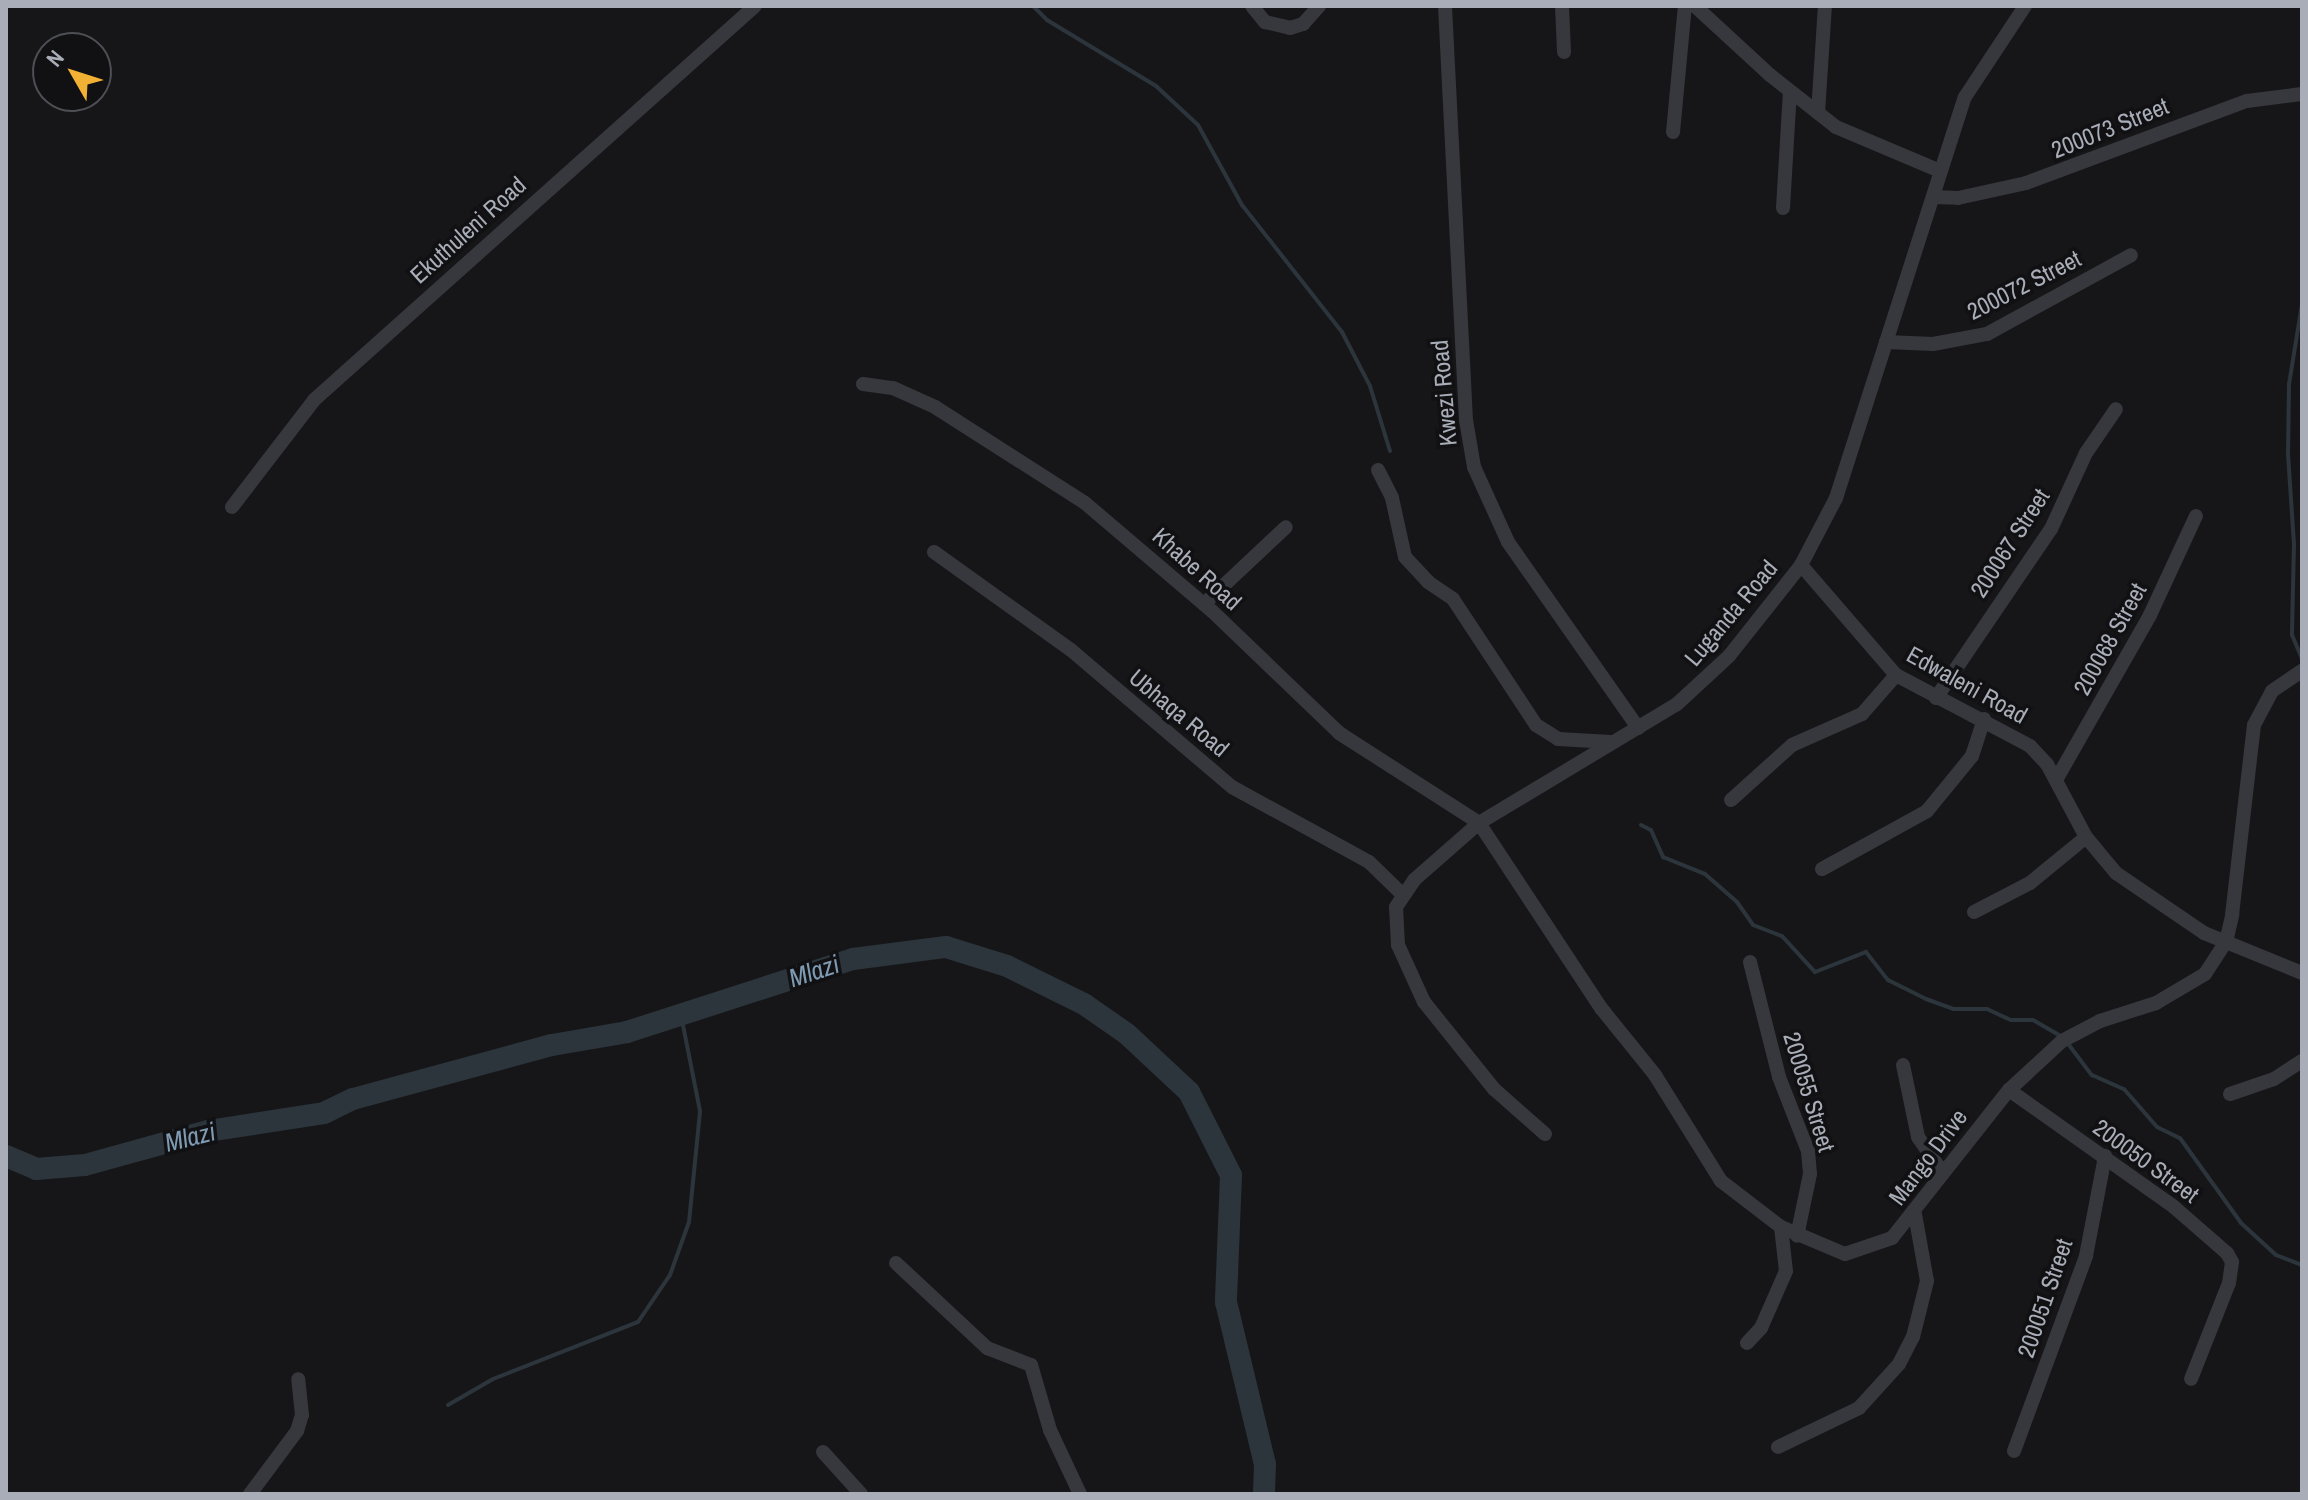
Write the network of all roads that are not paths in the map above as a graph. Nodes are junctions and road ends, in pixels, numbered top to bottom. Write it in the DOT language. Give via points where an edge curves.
graph roads {
  1 [pos="755,6"];
  2 [pos="1252,6"];
  3 [pos="1319,6"];
  4 [pos="1445,6"];
  5 [pos="1562,6"];
  6 [pos="1685,6"];
  7 [pos="1695,6"];
  8 [pos="1825,6"];
  9 [pos="2025,6"];
  10 [pos="1564,52"];
  11 [pos="1790,91"];
  12 [pos="2302,94"];
  13 [pos="1818,113"];
  14 [pos="1673,132"];
  15 [pos="1940,171"];
  16 [pos="1933,197"];
  17 [pos="1783,208"];
  18 [pos="2131,255"];
  19 [pos="1886,342"];
  20 [pos="863,384"];
  21 [pos="2116,409"];
  22 [pos="1378,470"];
  23 [pos="232,507"];
  24 [pos="2196,516"];
  25 [pos="1286,527"];
  26 [pos="934,552"];
  27 [pos="1801,565"];
  28 [pos="1204,604"];
  29 [pos="2302,671"];
  30 [pos="1896,675"];
  31 [pos="1936,698"];
  32 [pos="1984,719"];
  33 [pos="1638,728"];
  34 [pos="1611,742"];
  35 [pos="2056,780"];
  36 [pos="1731,800"];
  37 [pos="1479,823"];
  38 [pos="2086,837"];
  39 [pos="1822,869"];
  40 [pos="1402,894"];
  41 [pos="1974,912"];
  42 [pos="2226,942"];
  43 [pos="1750,962"];
  44 [pos="2302,973"];
  45 [pos="2302,1061"];
  46 [pos="1903,1065"];
  47 [pos="2009,1090"];
  48 [pos="2230,1094"];
  49 [pos="1545,1134"];
  50 [pos="2105,1156"];
  51 [pos="1943,1173"];
  52 [pos="1915,1214"];
  53 [pos="1781,1227"];
  54 [pos="1797,1236"];
  55 [pos="896,1263"];
  56 [pos="1747,1343"];
  57 [pos="298,1379"];
  58 [pos="2191,1379"];
  59 [pos="1778,1447"];
  60 [pos="2014,1451"];
  61 [pos="823,1452"];
  62 [pos="250,1494"];
  63 [pos="861,1494"];
  64 [pos="1080,1494"];
  1 -- 23 [label="street, Ekuthuleni Road" via="314,400"];
  2 -- 3 [label="street" via="1265,22 1290,28 1303,24"];
  4 -- 33 [label="street, Kwezi Road" via="1465,404 1474,467 1508,542"];
  5 -- 10 [label="street"];
  6 -- 14 [label="street"];
  7 -- 11 [label="street"];
  8 -- 13 [label="street"];
  9 -- 15 [label="street, Luganda Road" via="1965,97"];
  11 -- 13 [label="street"];
  11 -- 17 [label="street"];
  12 -- 16 [label="street, 200073 Street" via="2238,103 2026,183 1958,198"];
  13 -- 15 [label="street" via="1874,146"];
  15 -- 16 [label="street, Luganda Road"];
  16 -- 19 [label="street, Luganda Road"];
  18 -- 19 [label="street, 200072 Street" via="1987,334 1933,344"];
  19 -- 27 [label="street, Luganda Road" via="1836,498"];
  20 -- 28 [label="street, Khabe Road" via="911,395 1037,471 1127,535"];
  21 -- 31 [label="street, 200067 Street" via="2086,453 2051,529"];
  22 -- 34 [label="street" via="1392,498 1405,557 1453,599 1536,725 1558,739"];
  24 -- 35 [label="street, 200068 Street" via="2150,615"];
  25 -- 28 [label="street"];
  26 -- 40 [label="street, Ubhaqa Road" via="1071,650 1232,787 1358,855"];
  27 -- 30 [label="street, Edwaleni Road"];
  27 -- 33 [label="street, Luganda Road" via="1729,656 1677,704"];
  28 -- 37 [label="street, Khabe Road" via="1339,733"];
  29 -- 42 [label="street, Mango Drive" via="2272,691 2254,725"];
  30 -- 31 [label="street, Edwaleni Road"];
  30 -- 36 [label="street" via="1862,714 1792,745"];
  31 -- 32 [label="street, Edwaleni Road"];
  32 -- 35 [label="street, Edwaleni Road" via="2030,746"];
  32 -- 39 [label="street" via="1972,756 1927,811"];
  33 -- 34 [label="street, Luganda Road"];
  34 -- 37 [label="street, Luganda Road"];
  35 -- 38 [label="street, Edwaleni Road"];
  37 -- 40 [label="street, Luganda Road"];
  37 -- 53 [label="street, Mango Drive" via="1601,1008 1655,1075 1721,1181"];
  38 -- 41 [label="street" via="2030,883"];
  38 -- 42 [label="street, Edwaleni Road" via="2116,873 2142,893"];
  40 -- 49 [label="street" via="1396,907 1398,945 1424,1002 1464,1057"];
  42 -- 44 [label="street, Edwaleni Road"];
  42 -- 47 [label="street, Mango Drive" via="2205,974 2187,988 2081,1029"];
  43 -- 54 [label="street, 200055 Street" via="1779,1077 1808,1151 1810,1174"];
  45 -- 48 [label="street" via="2274,1079"];
  46 -- 51 [label="street" via="1918,1137"];
  47 -- 50 [label="street, 200050 Street"];
  47 -- 51 [label="street, Mango Drive"];
  50 -- 58 [label="street, 200050 Street" via="2232,1262 2229,1283"];
  50 -- 60 [label="street, 200051 Street" via="2086,1256"];
  51 -- 52 [label="street, Mango Drive"];
  52 -- 54 [label="street, Mango Drive" via="1892,1238 1863,1252 1823,1249"];
  52 -- 59 [label="street" via="1927,1281 1913,1337 1899,1364 1859,1408"];
  53 -- 54 [label="street, Mango Drive"];
  53 -- 56 [label="street" via="1786,1271 1761,1328"];
  55 -- 64 [label="street" via="987,1348 1031,1365 1050,1430"];
  57 -- 62 [label="street" via="302,1415 297,1431"];
  61 -- 63 [label="street"];
}
